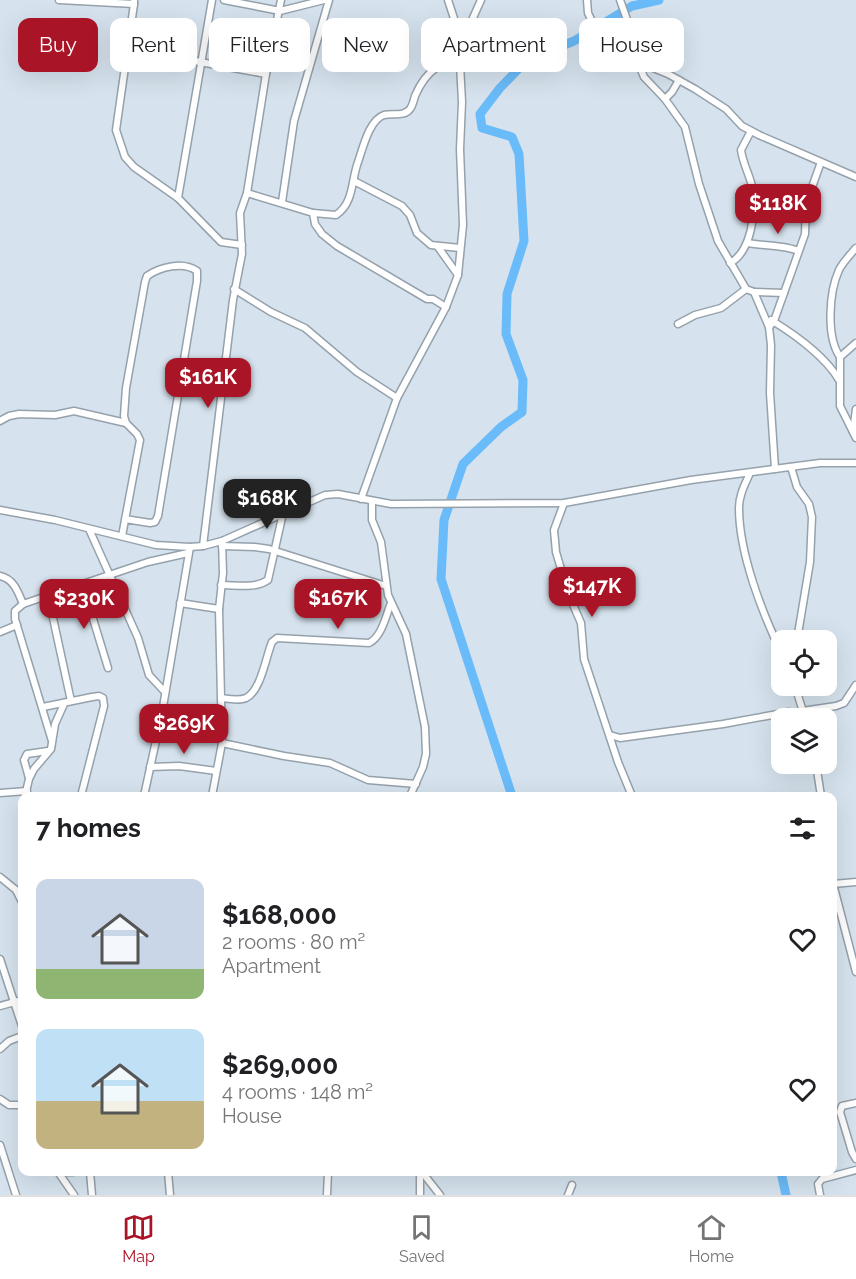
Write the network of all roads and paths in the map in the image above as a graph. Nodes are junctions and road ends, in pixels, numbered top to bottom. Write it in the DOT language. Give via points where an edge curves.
graph roads {
  1 [pos="59,0"];
  2 [pos="212,0"];
  3 [pos="224,0"];
  4 [pos="281,0"];
  5 [pos="326,0"];
  6 [pos="448,0"];
  7 [pos="481,0"];
  8 [pos="587,0"];
  9 [pos="620,0"];
  10 [pos="92,1"];
  11 [pos="134,2"];
  12 [pos="280,11"];
  13 [pos="132,18"];
  14 [pos="454,18"];
  15 [pos="473,18"];
  16 [pos="591,18"];
  17 [pos="626,18"];
  18 [pos="197,61"];
  19 [pos="200,62"];
  20 [pos="124,72"];
  21 [pos="432,72"];
  22 [pos="460,72"];
  23 [pos="642,72"];
  24 [pos="662,72"];
  25 [pos="266,74"];
  26 [pos="679,80"];
  27 [pos="664,99"];
  28 [pos="751,131"];
  29 [pos="820,162"];
  30 [pos="856,177"];
  31 [pos="354,181"];
  32 [pos="247,193"];
  33 [pos="178,198"];
  34 [pos="282,202"];
  35 [pos="313,213"];
  36 [pos="748,243"];
  37 [pos="242,244"];
  38 [pos="438,247"];
  39 [pos="460,248"];
  40 [pos="856,248"];
  41 [pos="798,251"];
  42 [pos="846,260"];
  43 [pos="730,263"];
  44 [pos="856,263"];
  45 [pos="458,275"];
  46 [pos="234,289"];
  47 [pos="746,289"];
  48 [pos="754,292"];
  49 [pos="784,293"];
  50 [pos="446,307"];
  51 [pos="678,324"];
  52 [pos="772,324"];
  53 [pos="856,343"];
  54 [pos="840,357"];
  55 [pos="839,381"];
  56 [pos="397,398"];
  57 [pos="856,409"];
  58 [pos="0,421"];
  59 [pos="126,423"];
  60 [pos="854,435"];
  61 [pos="856,464"];
  62 [pos="791,467"];
  63 [pos="775,469"];
  64 [pos="750,473"];
  65 [pos="362,499"];
  66 [pos="372,501"];
  67 [pos="564,503"];
  68 [pos="0,510"];
  69 [pos="283,513"];
  70 [pos="125,519"];
  71 [pos="89,529"];
  72 [pos="122,536"];
  73 [pos="222,543"];
  74 [pos="203,546"];
  75 [pos="189,550"];
  76 [pos="275,551"];
  77 [pos="0,576"];
  78 [pos="108,576"];
  79 [pos="221,585"];
  80 [pos="83,586"];
  81 [pos="386,586"];
  82 [pos="48,595"];
  83 [pos="180,603"];
  84 [pos="391,603"];
  85 [pos="23,604"];
  86 [pos="219,609"];
  87 [pos="17,626"];
  88 [pos="799,630"];
  89 [pos="771,631"];
  90 [pos="0,632"];
  91 [pos="108,668"];
  92 [pos="856,685"];
  93 [pos="165,692"];
  94 [pos="222,698"];
  95 [pos="853,698"];
  96 [pos="67,703"];
  97 [pos="43,707"];
  98 [pos="822,708"];
  99 [pos="771,715"];
  100 [pos="610,735"];
  101 [pos="52,741"];
  102 [pos="222,743"];
  103 [pos="49,751"];
  104 [pos="150,767"];
  105 [pos="216,771"];
  106 [pos="818,774"];
  107 [pos="29,779"];
  108 [pos="416,784"];
  109 [pos="26,792"];
  110 [pos="82,792"];
  111 [pos="145,792"];
  112 [pos="213,792"];
  113 [pos="412,792"];
  114 [pos="630,792"];
  115 [pos="820,792"];
  116 [pos="0,794"];
  117 [pos="18,794"];
  118 [pos="0,877"];
  119 [pos="856,882"];
  120 [pos="837,884"];
  121 [pos="18,894"];
  122 [pos="837,899"];
  123 [pos="0,959"];
  124 [pos="856,972"];
  125 [pos="18,1000"];
  126 [pos="14,1002"];
  127 [pos="0,1006"];
  128 [pos="18,1014"];
  129 [pos="18,1038"];
  130 [pos="0,1050"];
  131 [pos="0,1099"];
  132 [pos="856,1102"];
  133 [pos="18,1105"];
  134 [pos="0,1145"];
  135 [pos="856,1159"];
  136 [pos="856,1170"];
  137 [pos="837,1175"];
  138 [pos="61,1176"];
  139 [pos="90,1176"];
  140 [pos="168,1176"];
  141 [pos="328,1176"];
  142 [pos="421,1176"];
  143 [pos="424,1176"];
  144 [pos="833,1176"];
  145 [pos="572,1185"];
  146 [pos="16,1195"];
  147 [pos="74,1195"];
  148 [pos="92,1195"];
  149 [pos="170,1195"];
  150 [pos="327,1195"];
  151 [pos="420,1195"];
  152 [pos="440,1195"];
  153 [pos="568,1195"];
  154 [pos="820,1195"];
  1 -- 10 [label="street"];
  2 -- 19 [label="street"];
  3 -- 12 [label="street"];
  4 -- 12 [label="street"];
  5 -- 12 [label="street"];
  5 -- 34 [label="street" via="294,121"];
  6 -- 14 [label="street"];
  7 -- 15 [label="street"];
  8 -- 16 [label="street"];
  9 -- 17 [label="street"];
  10 -- 11 [label="street"];
  11 -- 13 [label="street"];
  12 -- 25 [label="street"];
  18 -- 19 [label="street"];
  19 -- 25 [label="street"];
  19 -- 33 [label="street"];
  20 -- 33 [label="street" via="117,112 119,143 134,167"];
  21 -- 31 [label="street" via="411,108 378,118 364,144"];
  22 -- 39 [label="street"];
  23 -- 27 [label="street"];
  24 -- 26 [label="street"];
  25 -- 32 [label="street"];
  26 -- 27 [label="street"];
  26 -- 28 [label="street" via="726,109"];
  27 -- 43 [label="street" via="685,127 711,222"];
  28 -- 29 [label="street"];
  28 -- 36 [label="street" via="741,150 753,192"];
  29 -- 30 [label="street"];
  29 -- 41 [label="street" via="806,204 807,226"];
  31 -- 35 [label="street" via="342,212"];
  31 -- 38 [label="street" via="402,206 417,232"];
  32 -- 34 [label="street"];
  32 -- 37 [label="street" via="240,213"];
  33 -- 37 [label="street" via="221,242"];
  34 -- 35 [label="street"];
  35 -- 50 [label="street" via="322,234 337,246"];
  36 -- 41 [label="street"];
  36 -- 43 [label="street" via="741,256"];
  37 -- 46 [label="street"];
  38 -- 39 [label="street"];
  38 -- 45 [label="street"];
  39 -- 45 [label="street"];
  40 -- 42 [label="street"];
  41 -- 49 [label="street"];
  42 -- 44 [label="street"];
  42 -- 54 [label="street" via="835,280 832,305 832,339"];
  43 -- 47 [label="street"];
  45 -- 50 [label="street"];
  46 -- 56 [label="street" via="305,328 357,372"];
  46 -- 74 [label="street"];
  47 -- 48 [label="street"];
  47 -- 51 [label="street" via="721,308"];
  48 -- 49 [label="street"];
  48 -- 52 [label="street" via="763,315"];
  49 -- 52 [label="street"];
  50 -- 56 [label="street"];
  52 -- 55 [label="street" via="824,360"];
  52 -- 63 [label="street" via="770,393"];
  53 -- 54 [label="street"];
  54 -- 55 [label="street"];
  55 -- 60 [label="street" via="840,406"];
  56 -- 65 [label="street"];
  57 -- 60 [label="street"];
  58 -- 59 [label="street" via="20,414 74,411"];
  59 -- 70 [label="street" via="140,440"];
  59 -- 70 [label="street" via="126,388 147,276 164,267 193,268 197,281 158,516 150,523"];
  61 -- 62 [label="street"];
  62 -- 63 [label="street"];
  62 -- 88 [label="street" via="812,517 810,562"];
  63 -- 64 [label="street"];
  64 -- 67 [label="street"];
  64 -- 89 [label="street" via="741,495 741,528 759,601"];
  65 -- 66 [label="street"];
  65 -- 69 [label="street" via="325,495"];
  66 -- 67 [label="street"];
  66 -- 81 [label="street" via="372,520 381,542"];
  67 -- 100 [label="street" via="554,530 556,552 581,623 584,659"];
  68 -- 71 [label="street"];
  69 -- 73 [label="street"];
  69 -- 76 [label="street"];
  70 -- 72 [label="street"];
  71 -- 72 [label="street"];
  71 -- 78 [label="street"];
  72 -- 75 [label="street"];
  73 -- 74 [label="street"];
  73 -- 76 [label="street"];
  73 -- 79 [label="street"];
  74 -- 75 [label="street"];
  75 -- 78 [label="street"];
  75 -- 83 [label="street"];
  76 -- 79 [label="street" via="271,574 262,585"];
  76 -- 81 [label="street"];
  77 -- 85 [label="street" via="14,584"];
  78 -- 80 [label="street"];
  78 -- 93 [label="street" via="138,638 149,675"];
  79 -- 86 [label="street"];
  80 -- 82 [label="street"];
  80 -- 91 [label="street"];
  81 -- 84 [label="street"];
  82 -- 85 [label="street"];
  82 -- 96 [label="street"];
  83 -- 86 [label="street"];
  83 -- 93 [label="street"];
  84 -- 94 [label="street" via="377,636 369,643 276,638 253,692 239,700"];
  84 -- 108 [label="street" via="406,634 425,727 426,754"];
  85 -- 87 [label="street" via="15,611"];
  86 -- 94 [label="street"];
  87 -- 90 [label="street"];
  87 -- 97 [label="street"];
  92 -- 95 [label="street"];
  93 -- 104 [label="street"];
  94 -- 102 [label="street"];
  95 -- 98 [label="street"];
  96 -- 97 [label="street"];
  96 -- 101 [label="street" via="55,724"];
  96 -- 110 [label="street" via="99,696 104,702"];
  97 -- 101 [label="street"];
  99 -- 100 [label="street" via="620,738"];
  100 -- 114 [label="street"];
  101 -- 103 [label="street"];
  102 -- 105 [label="street"];
  102 -- 108 [label="street" via="330,763 368,780"];
  103 -- 107 [label="street"];
  103 -- 107 [label="street" via="27,754 24,760"];
  104 -- 105 [label="street"];
  104 -- 111 [label="street"];
  105 -- 112 [label="street"];
  106 -- 115 [label="street"];
  107 -- 109 [label="street"];
  108 -- 113 [label="street"];
  116 -- 117 [label="street"];
  118 -- 121 [label="street"];
  119 -- 120 [label="street"];
  122 -- 124 [label="street"];
  123 -- 126 [label="street"];
  125 -- 126 [label="street"];
  126 -- 127 [label="street"];
  126 -- 128 [label="street"];
  129 -- 130 [label="street"];
  131 -- 133 [label="street"];
  132 -- 135 [label="street" via="842,1106 840,1112"];
  134 -- 146 [label="street"];
  136 -- 137 [label="street"];
  138 -- 147 [label="street"];
  139 -- 148 [label="street"];
  140 -- 149 [label="street"];
  141 -- 150 [label="street"];
  142 -- 151 [label="street"];
  143 -- 152 [label="street"];
  144 -- 154 [label="street" via="818,1184"];
  145 -- 153 [label="street"];
}
